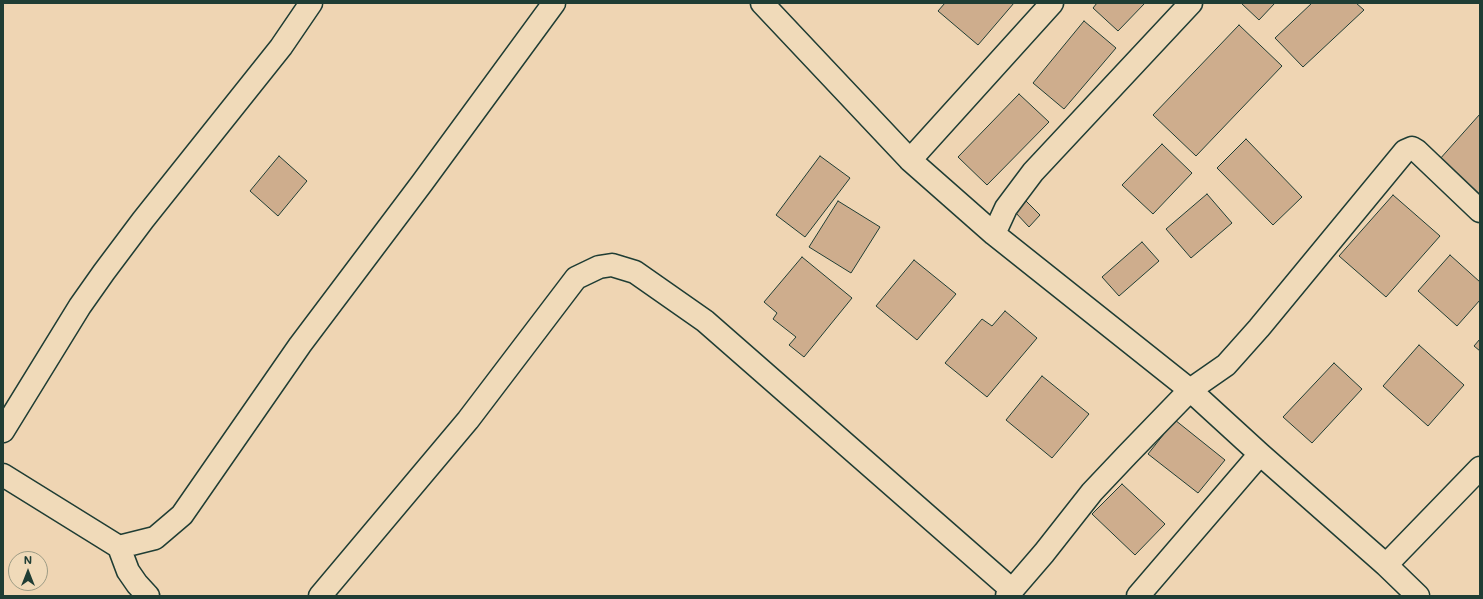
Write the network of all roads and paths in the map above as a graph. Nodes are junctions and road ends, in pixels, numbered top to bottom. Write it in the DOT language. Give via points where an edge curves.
graph roads {
  1 [pos="310,3"];
  2 [pos="554,3"];
  3 [pos="762,3"];
  4 [pos="1052,3"];
  5 [pos="1191,3"];
  6 [pos="910,160"];
  7 [pos="1480,211"];
  8 [pos="994,234"];
  9 [pos="1190,390"];
  10 [pos="3,431"];
  11 [pos="1260,454"];
  12 [pos="1480,468"];
  13 [pos="3,475"];
  14 [pos="119,547"];
  15 [pos="1386,565"];
  16 [pos="1009,593"];
  17 [pos="148,596"];
  18 [pos="320,596"];
  19 [pos="1138,596"];
  20 [pos="1418,596"];
  1 -- 10 [label="street" via="281,47 104,272 80,306"];
  2 -- 14 [label="street" via="300,345 182,515 155,538"];
  3 -- 6 [label="street"];
  4 -- 6 [label="street"];
  5 -- 8 [label="street" via="1033,172 1006,208"];
  6 -- 8 [label="street"];
  7 -- 9 [label="street" via="1417,151 1412,148 1404,150 1226,365"];
  8 -- 9 [label="street"];
  9 -- 11 [label="street"];
  9 -- 16 [label="street" via="1092,492"];
  11 -- 15 [label="street"];
  11 -- 19 [label="street"];
  12 -- 15 [label="street"];
  13 -- 14 [label="street"];
  14 -- 17 [label="street" via="128,571"];
  15 -- 20 [label="street"];
  16 -- 18 [label="street" via="705,322 635,272 612,264 576,278 468,420"];
}
